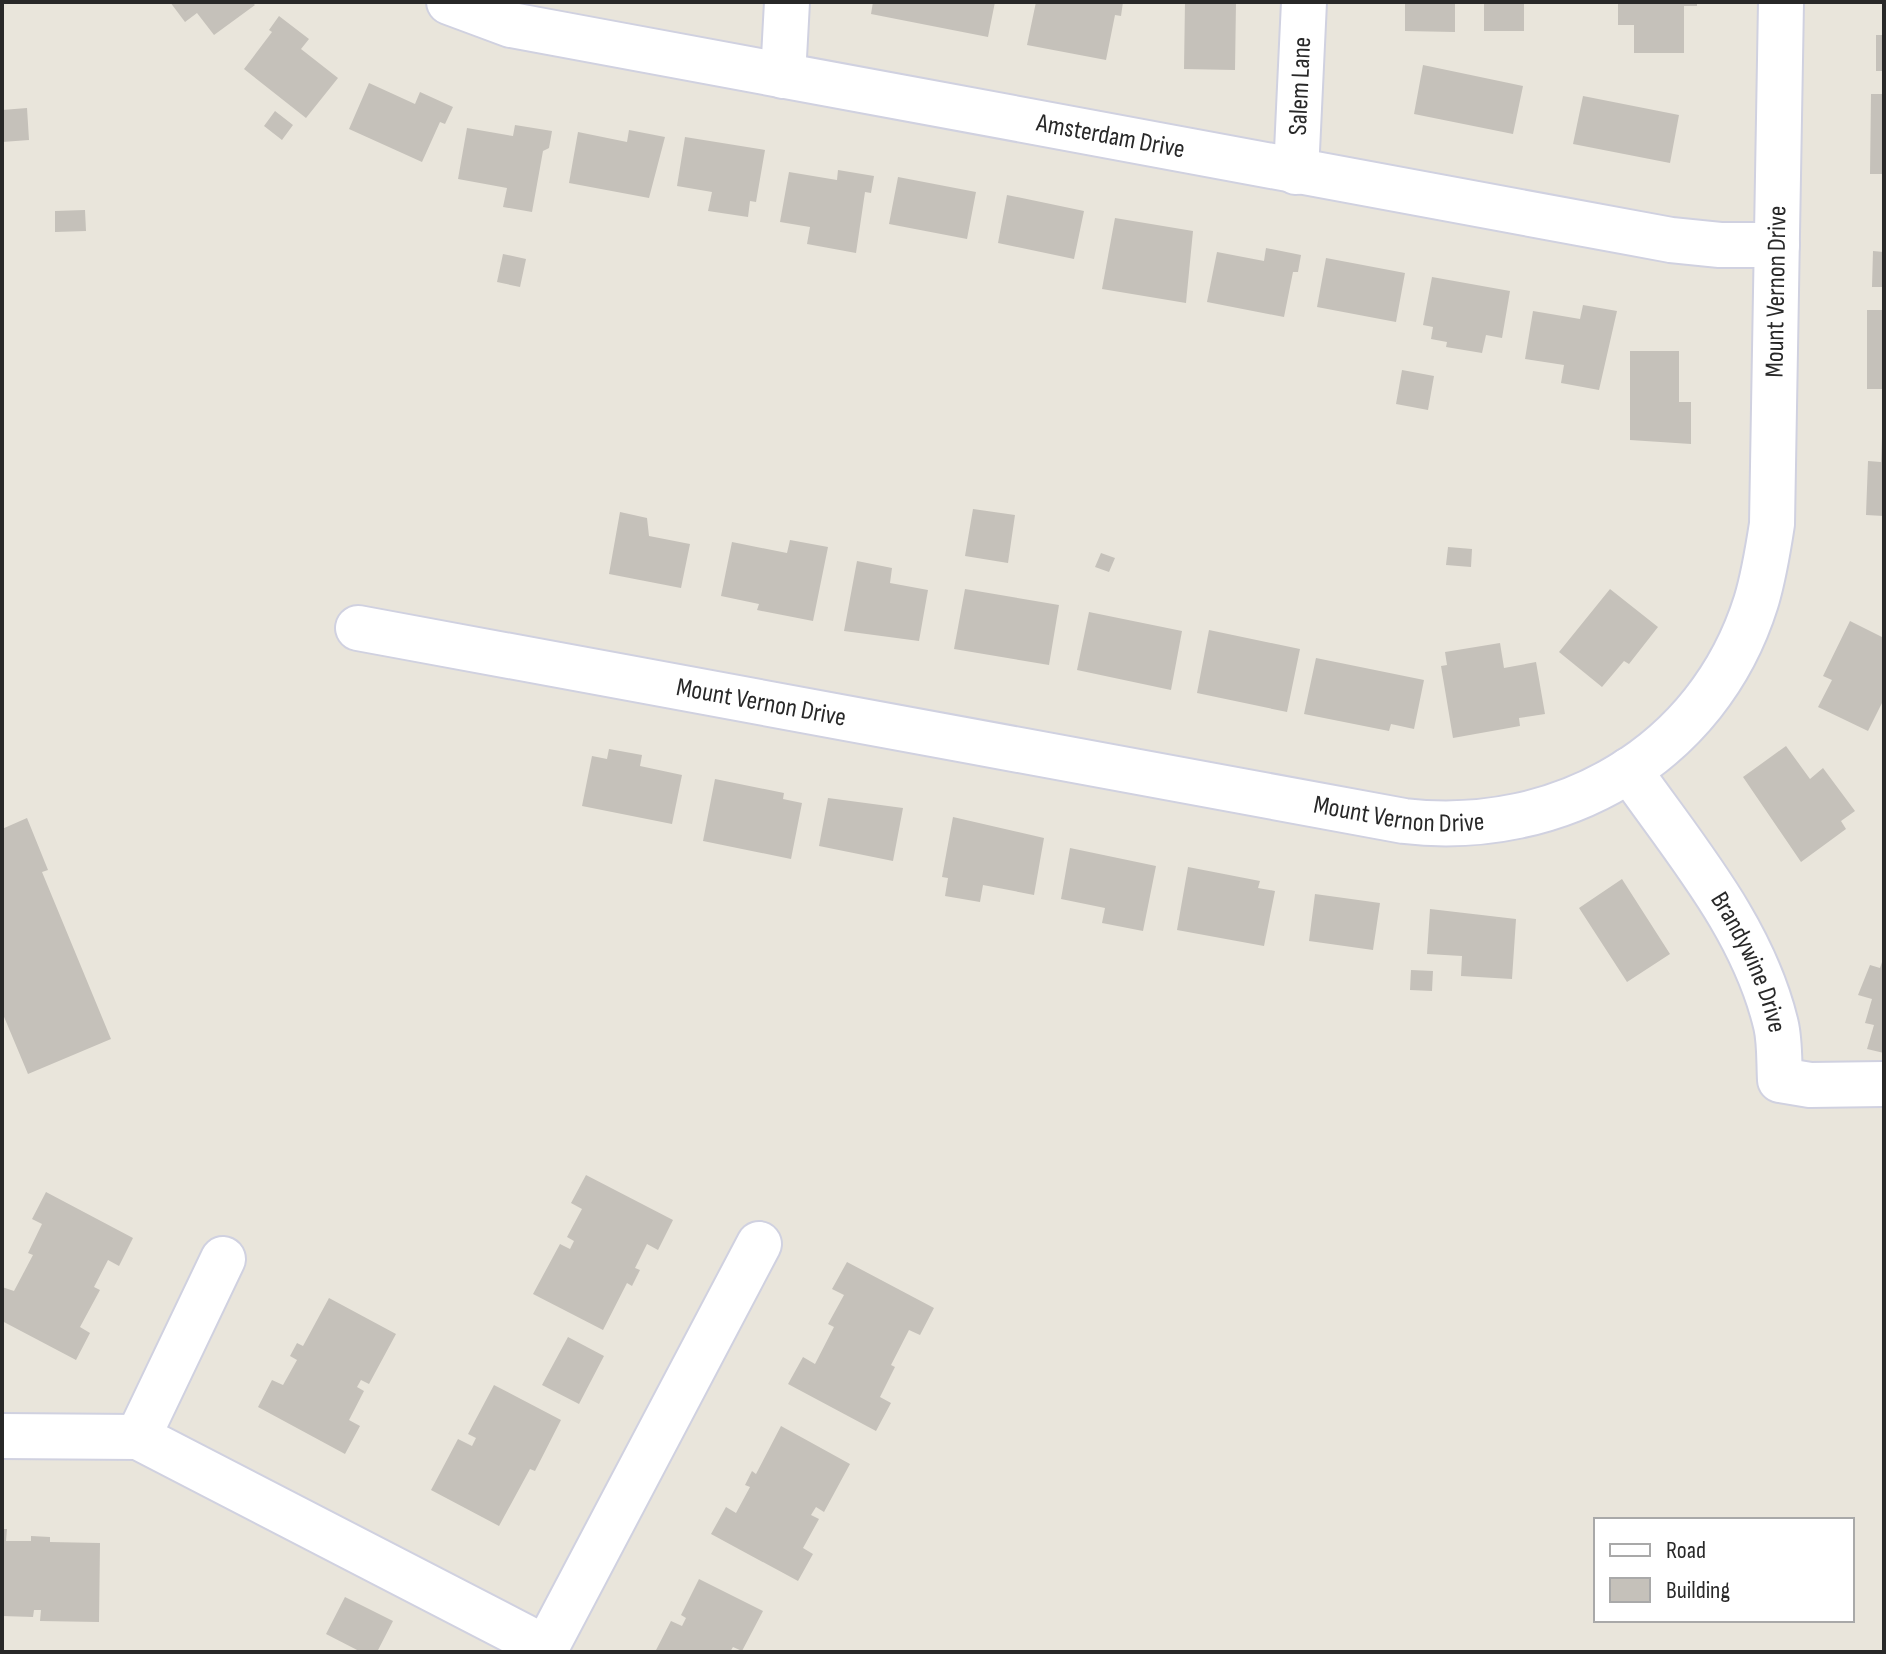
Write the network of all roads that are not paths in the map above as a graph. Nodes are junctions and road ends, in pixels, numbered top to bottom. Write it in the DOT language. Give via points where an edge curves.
graph roads {
  1 [pos="449,2"];
  2 [pos="787,2"];
  3 [pos="1304,2"];
  4 [pos="1781,2"];
  5 [pos="783,76"];
  6 [pos="1296,172"];
  7 [pos="1777,245"];
  8 [pos="358,628"];
  9 [pos="1629,770"];
  10 [pos="1884,1084"];
  11 [pos="759,1244"];
  12 [pos="223,1259"];
  13 [pos="2,1436"];
  14 [pos="138,1437"];
  15 [pos="546,1650"];
  1 -- 5 [label="street, Amsterdam Drive" via="511,25"];
  2 -- 5 [label="street"];
  3 -- 6 [label="street, Salem Lane"];
  4 -- 7 [label="street, Mount Vernon Drive"];
  5 -- 6 [label="street, Amsterdam Drive"];
  6 -- 7 [label="street, Amsterdam Drive" via="1671,240"];
  7 -- 9 [label="street, Mount Vernon Drive" via="1772,524 1764,576 1745,631 1710,692 1662,746"];
  8 -- 9 [label="street, Mount Vernon Drive" via="1419,823 1468,825 1534,814 1601,788"];
  9 -- 10 [label="street, Brandywine Drive" via="1756,961 1777,1029 1780,1080"];
  11 -- 15 [label="street"];
  12 -- 14 [label="street"];
  13 -- 14 [label="street"];
  14 -- 15 [label="street"];
}
